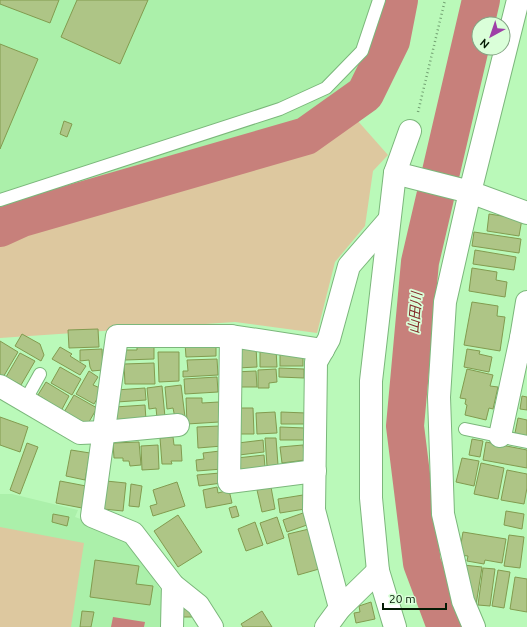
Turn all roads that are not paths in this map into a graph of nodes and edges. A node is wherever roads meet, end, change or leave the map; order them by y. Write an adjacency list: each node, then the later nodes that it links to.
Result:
1 (378, 0): 6 (lane)
2 (518, 0): 5 (street)
3 (410, 131): 4 (street)
4 (395, 173): 5 (street); 8 (street)
5 (470, 192): 7 (street); 29 (street)
6 (0, 200)
7 (527, 213)
8 (389, 220): 12 (street); 22 (street)
9 (527, 302): 11 (street)
10 (231, 336): 12 (street); 18 (street); 21 (street)
11 (524, 339): 19 (street)
12 (323, 350): 21 (street)
13 (40, 374): 15 (lane)
14 (0, 386): 15 (street)
15 (25, 401): 18 (street)
16 (178, 425): 18 (street)
17 (465, 429): 19 (lane)
18 (104, 432): 23 (street)
19 (500, 436): 20 (lane)
20 (527, 442)
21 (315, 471): 24 (street)
22 (378, 571): 24 (street); 28 (street)
23 (173, 585): 25 (street); 26 (street)
24 (340, 608): 27 (street)
25 (172, 627)
26 (212, 627)
27 (326, 627)
28 (395, 627)
29 (474, 627)

